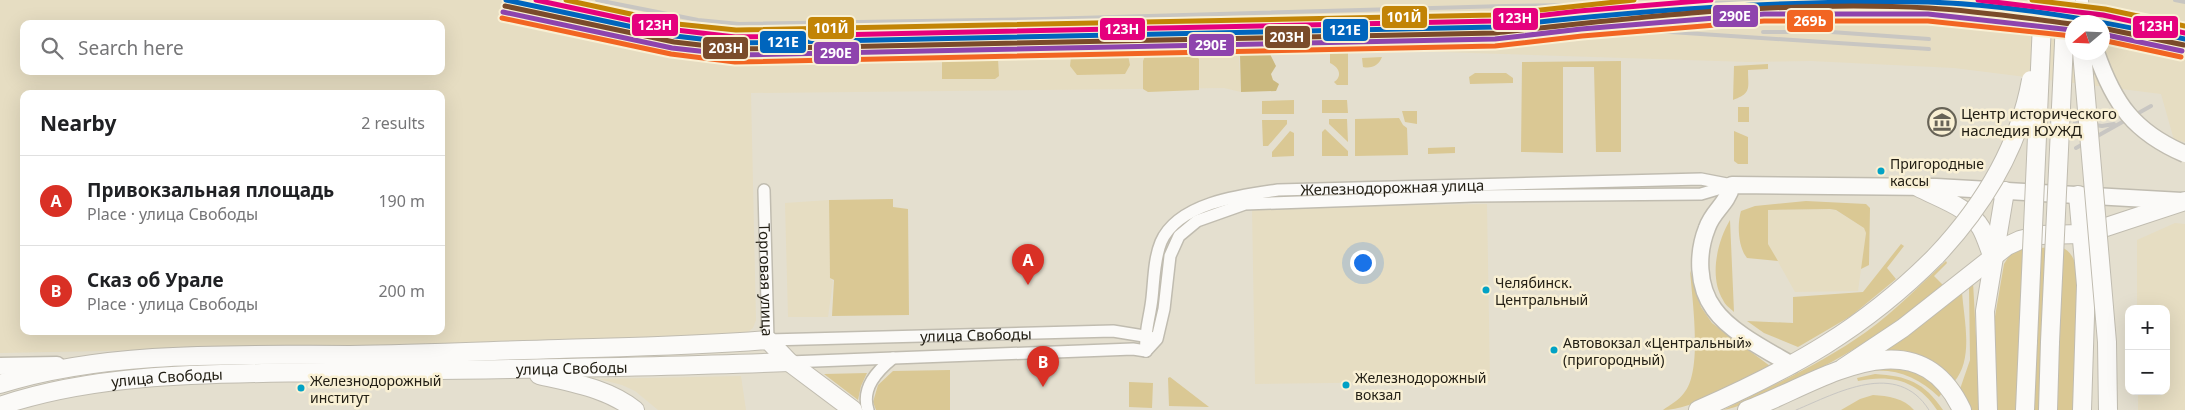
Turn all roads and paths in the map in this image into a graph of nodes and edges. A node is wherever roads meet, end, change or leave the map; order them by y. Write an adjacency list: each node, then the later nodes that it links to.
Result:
1 (2039, 0): 30 (main road, bridge)
2 (2043, 0): 43 (main road, bridge)
3 (2066, 0): 44 (main road, bridge)
4 (2079, 0): 6 (main road)
5 (2083, 0): 7 (main road)
6 (2080, 15)
7 (2086, 15)
8 (2083, 60): 46 (main road, bridge)
9 (2099, 60): 10 (main road, bridge)
10 (2185, 154)
11 (1732, 185): 12 (main road, Железнодорожная улица); 19 (street, Железнодорожная улица); 20 (street, Железнодорожная улица); 30 (main road)
12 (1918, 187): 14 (main road, Железнодорожная улица); 18 (main road)
13 (764, 190): 24 (street, Торговая улица)
14 (2006, 191): 15 (main road, Железнодорожная улица); 18 (main road)
15 (2078, 195): 16 (main road, Железнодорожная улица); 17 (main road)
16 (2185, 201): 17 (main road)
17 (2081, 234): 18 (main road); 45 (main road)
18 (1993, 258): 32 (main road); 42 (main road)
19 (1151, 304): 20 (street); 21 (street, Железнодорожная улица)
20 (1164, 309): 23 (street, Железнодорожная улица)
21 (1144, 335): 22 (street, улица Свободы); 23 (street, улица Свободы); 25 (street, Железнодорожная улица)
22 (941, 337): 24 (street, улица Свободы); 26 (street)
23 (1157, 339): 25 (street)
24 (768, 340): 28 (main road, Торговая улица); 29 (main road, улица Свободы)
25 (1146, 351): 26 (street, улица Свободы)
26 (942, 356): 27 (street, улица Свободы)
27 (893, 358): 28 (street, улица Свободы); 38 (street)
28 (789, 362): 33 (main road, улица Свободы); 37 (main road, Торговая улица)
29 (89, 365): 31 (main road); 34 (main road, улица Свободы)
30 (1792, 365): 39 (main road)
31 (0, 366)
32 (1843, 368): 40 (main road); 41 (main road)
33 (512, 370): 35 (main road, улица Свободы); 36 (main road)
34 (0, 384)
35 (0, 406)
36 (635, 410)
37 (853, 410)
38 (868, 410)
39 (1698, 410)
40 (1747, 410)
41 (1962, 410)
42 (1988, 410)
43 (2025, 410)
44 (2048, 410)
45 (2082, 410)
46 (2108, 410)

